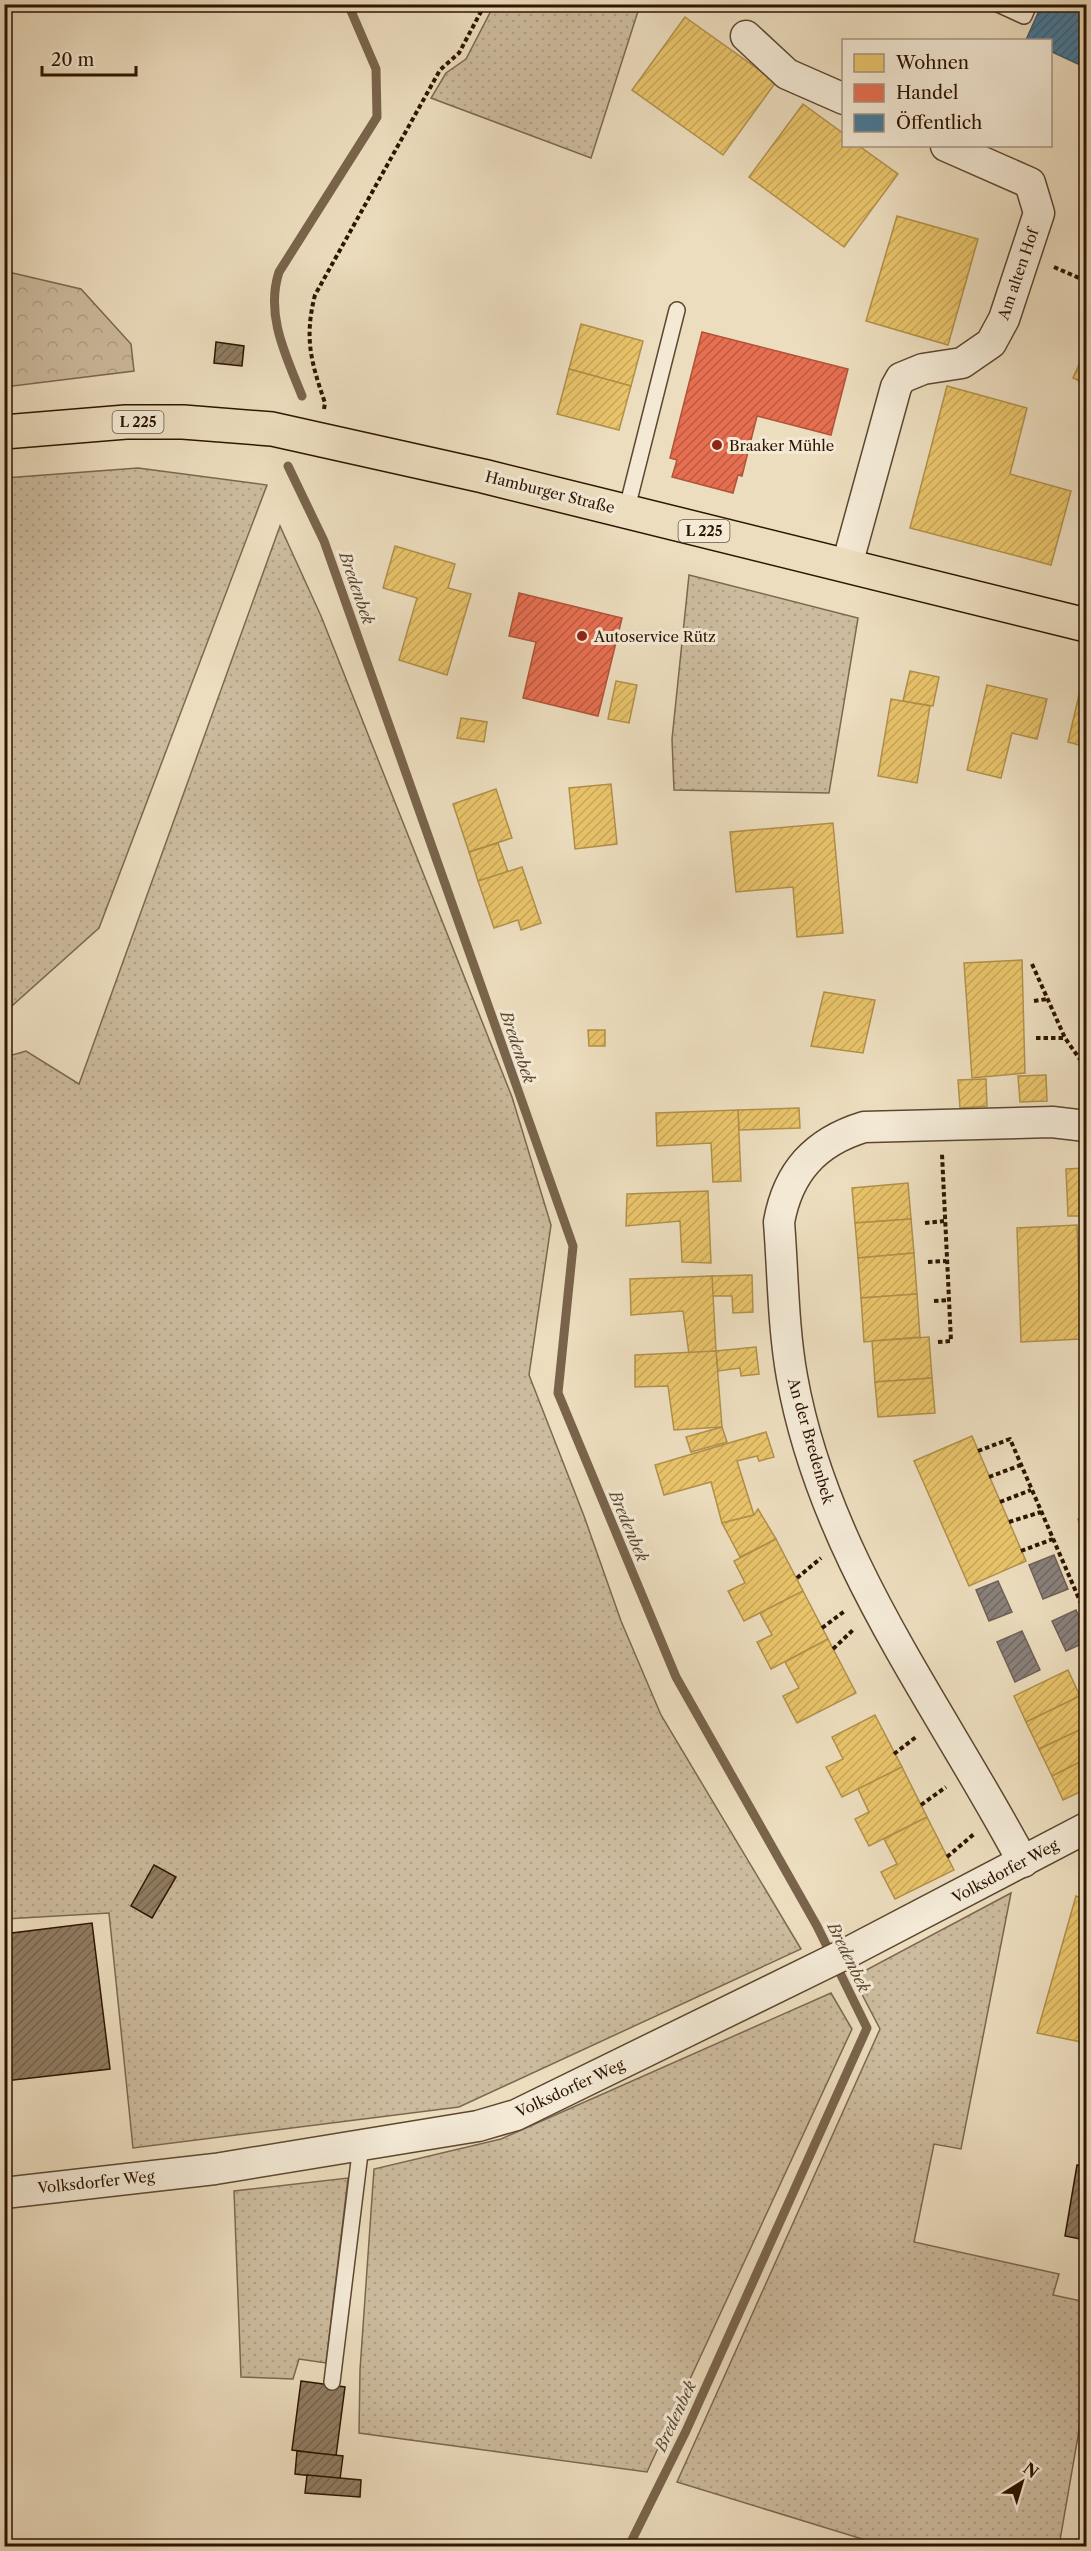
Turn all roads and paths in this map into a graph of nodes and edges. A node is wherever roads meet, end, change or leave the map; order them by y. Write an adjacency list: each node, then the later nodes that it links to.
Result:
1 (485, 4): 9 (path)
2 (998, 4): 3 (lane)
3 (1029, 4)
4 (746, 36): 5 (street)
5 (842, 99)
6 (948, 147): 11 (street, Am alten Hof)
7 (677, 310): 10 (lane)
8 (4, 432): 9 (main road, Hamburger Straße / L 225)
9 (321, 438): 10 (main road, Hamburger Straße / L 225)
10 (626, 512): 11 (main road, Hamburger Straße / L 225)
11 (847, 565): 12 (main road, Hamburger Straße / L 225)
12 (1086, 625)
13 (1032, 964): 14 (path)
14 (1047, 999): 15 (path); 17 (path)
15 (1034, 1001)
16 (1036, 1038): 17 (path)
17 (1065, 1038): 18 (path)
18 (1086, 1068)
19 (941, 1123): 20 (street, An der Bredenbek); 21 (path); 39 (street, An der Bredenbek)
20 (1086, 1126)
21 (944, 1221): 22 (path); 23 (path)
22 (925, 1223)
23 (946, 1261): 24 (path); 25 (path)
24 (928, 1262)
25 (948, 1300): 26 (path); 27 (path)
26 (934, 1301)
27 (938, 1342)
28 (978, 1451): 29 (path)
29 (1021, 1465): 30 (path); 31 (path)
30 (989, 1476)
31 (1031, 1490): 32 (path); 33 (path)
32 (1000, 1502)
33 (1041, 1512): 34 (path); 35 (path)
34 (1009, 1522)
35 (1053, 1539): 36 (path); 37 (path)
36 (1022, 1551)
37 (1086, 1615)
38 (1086, 1828): 39 (street, Volksdorfer Weg)
39 (1023, 1862): 40 (street, Volksdorfer Weg)
40 (361, 2145): 41 (street, Volksdorfer Weg); 42 (lane)
41 (4, 2193)
42 (333, 2382)

